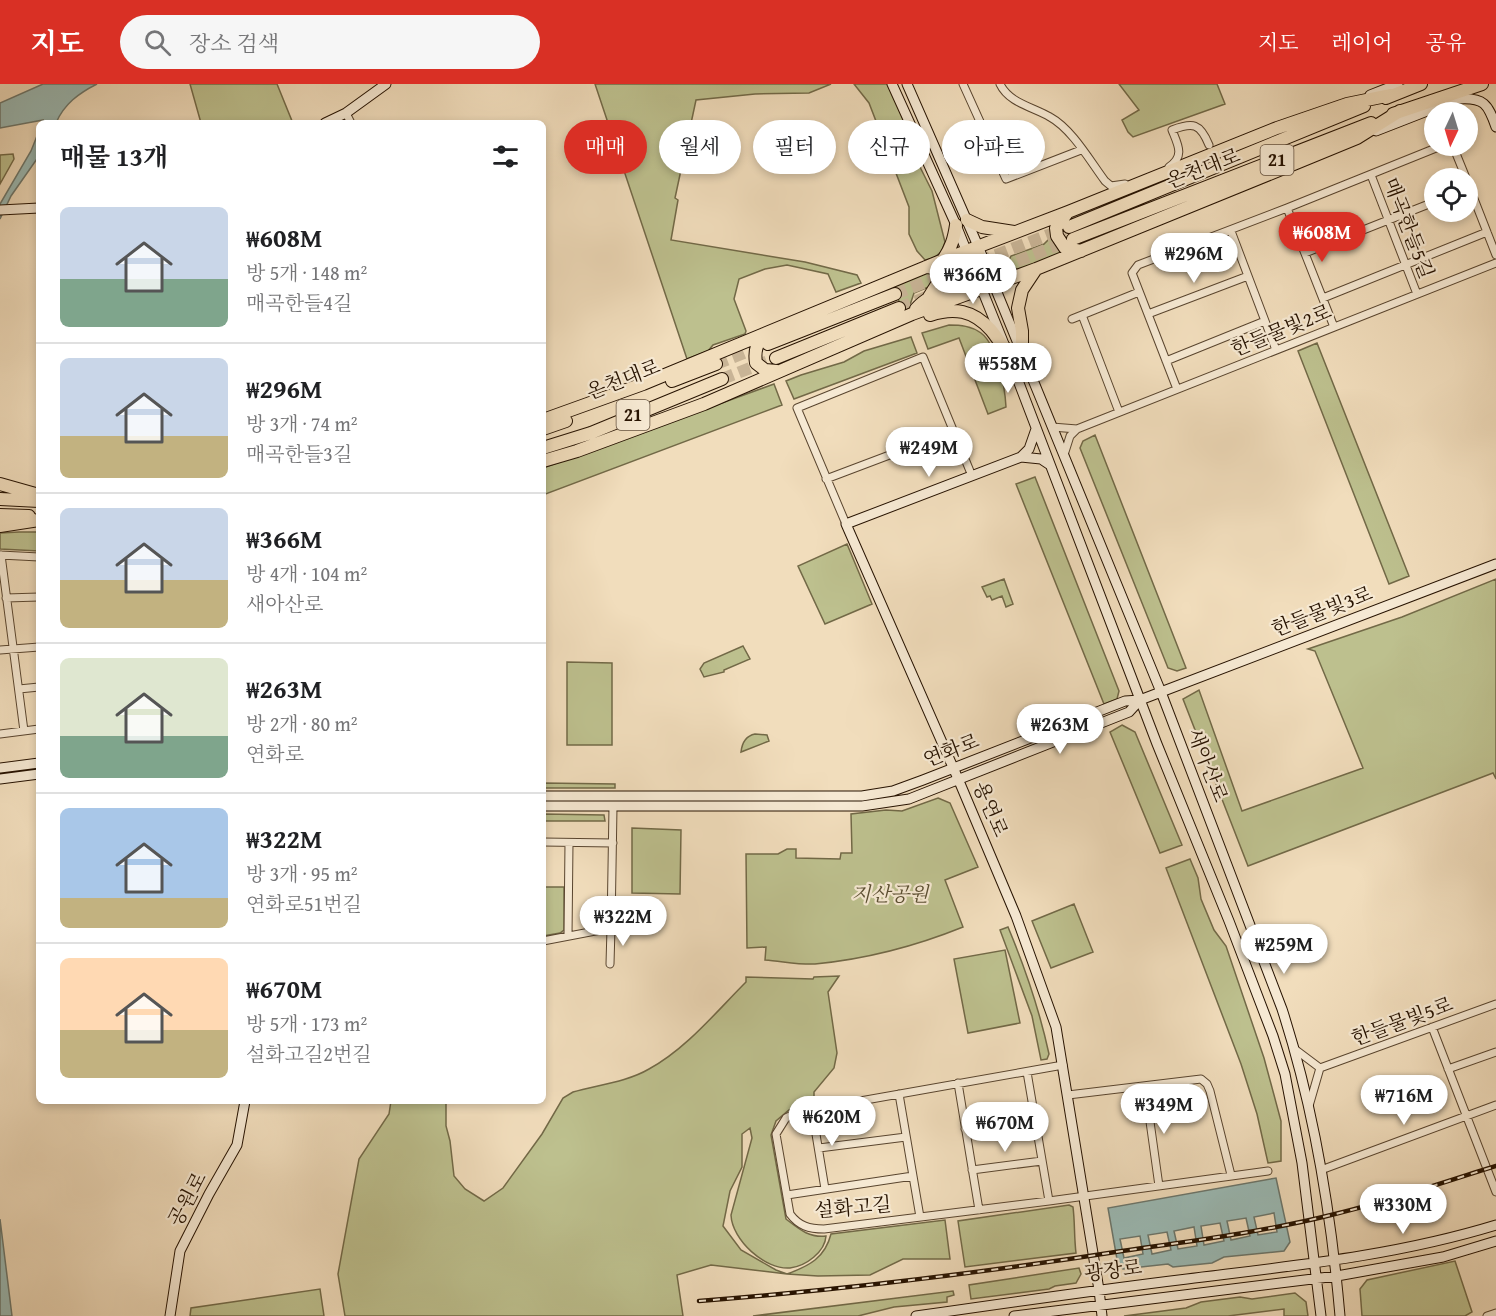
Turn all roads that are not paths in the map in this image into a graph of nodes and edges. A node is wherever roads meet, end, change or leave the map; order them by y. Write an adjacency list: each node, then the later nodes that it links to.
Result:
1 (386, 84): 12 (main road)
2 (892, 84): 28 (main road)
3 (907, 84): 28 (main road)
4 (963, 84): 17 (street)
5 (1000, 84): 17 (street)
6 (1398, 84): 10 (main road)
7 (1421, 84): 9 (highway, 온천대로 / 21)
8 (1482, 84): 11 (highway, 온천대로 / 21)
9 (1391, 96): 10 (highway); 11 (highway, 온천대로 / 21)
10 (1347, 104): 18 (highway)
11 (1400, 111): 16 (highway)
12 (346, 113): 13 (main road); 14 (street)
13 (331, 120)
14 (350, 120)
15 (1496, 127): 16 (main road)
16 (1357, 138): 34 (highway)
17 (1081, 150): 18 (street)
18 (1208, 151): 26 (highway)
19 (1424, 153): 20 (street)
20 (1371, 175): 23 (street); 27 (street, 매곡한들5길)
21 (1424, 206): 27 (street)
22 (34, 208): 24 (main road)
23 (1287, 208): 29 (street); 35 (street)
24 (0, 210)
25 (1478, 210): 31 (street)
26 (1068, 213): 30 (highway); 34 (highway)
27 (1388, 220): 35 (street); 39 (street, 매곡한들5길)
28 (961, 222): 30 (highway); 32 (main road, 새아산로); 33 (main road, 새아산로); 37 (highway)
29 (1231, 231): 43 (street); 46 (street)
30 (1015, 232): 32 (highway)
31 (1487, 232): 36 (street); 39 (street)
32 (978, 246): 33 (highway); 42 (highway); 44 (main road, 새아산로)
33 (966, 251): 37 (highway); 42 (main road, 새아산로)
34 (1082, 251): 41 (highway)
35 (1305, 253): 50 (street)
36 (1496, 255)
37 (943, 260): 40 (highway)
38 (1496, 263): 48 (street, 한들물빛2로)
39 (1406, 265): 48 (street, 매곡한들5길); 50 (street)
40 (926, 267): 49 (highway); 59 (highway)
41 (1036, 269): 44 (highway); 62 (highway)
42 (975, 273): 45 (main road, 새아산로); 49 (highway)
43 (1248, 276): 53 (street); 56 (street)
44 (993, 284): 45 (highway); 62 (main road, 새아산로)
45 (981, 288): 52 (highway); 60 (main road, 새아산로)
46 (1139, 292): 53 (street); 54 (street)
47 (895, 294): 59 (highway)
48 (1417, 294): 58 (street, 한들물빛2로)
49 (929, 297): 52 (highway)
50 (1323, 298): 58 (street)
51 (899, 308): 65 (highway)
52 (912, 314): 57 (highway)
53 (1148, 314): 63 (street)
54 (1082, 315): 55 (street); 68 (street)
55 (1072, 319)
56 (1265, 321): 61 (street); 63 (street)
57 (886, 326): 60 (highway); 65 (highway)
58 (1334, 327): 61 (street, 한들물빛2로)
59 (766, 339): 65 (highway); 69 (highway)
60 (1006, 349): 72 (main road, 새아산로)
61 (1276, 350): 67 (street, 한들물빛2로)
62 (1022, 352): 70 (main road, 새아산로)
63 (1166, 361): 67 (street)
64 (716, 363): 71 (highway, 온천대로 / 21)
65 (777, 364): 78 (highway)
66 (722, 379): 75 (highway, 온천대로 / 21)
67 (1177, 389): 68 (street, 한들물빛2로)
68 (1119, 412): 73 (street, 한들물빛2로)
69 (546, 419)
70 (1052, 427): 73 (street); 76 (main road, 새아산로)
71 (546, 428)
72 (1036, 429): 77 (main road); 79 (main road, 새아산로)
73 (1077, 429): 76 (street)
74 (953, 431): 80 (street, 용연로); 81 (street); 81 (street, 용연로)
75 (546, 447)
76 (1064, 456): 101 (main road, 새아산로)
77 (1021, 457): 79 (main road); 80 (main road)
78 (546, 460)
79 (1050, 465): 102 (main road, 새아산로)
80 (972, 476): 89 (main road)
81 (826, 479): 89 (street, 용연로)
82 (0, 484): 83 (highway)
83 (36, 494)
84 (0, 499): 85 (highway)
85 (36, 501)
86 (0, 515): 87 (highway)
87 (36, 518)
88 (36, 519): 90 (highway)
89 (846, 524): 108 (main road, 용연로)
90 (0, 526)
91 (1, 555): 92 (street); 95 (street)
92 (36, 556)
93 (1496, 564): 101 (main road, 한들물빛3로)
94 (36, 597): 95 (street)
95 (6, 598): 97 (street)
96 (36, 647): 97 (street)
97 (13, 649): 98 (street); 100 (street)
98 (0, 650)
99 (36, 687): 100 (street)
100 (19, 689): 104 (street)
101 (1161, 692): 102 (main road, 한들물빛3로); 124 (main road, 새아산로)
102 (1140, 700): 108 (main road, 연화로); 111 (main road, 연화로); 160 (main road, 새아산로)
103 (36, 729): 104 (street)
104 (24, 731): 105 (street)
105 (0, 734)
106 (36, 763): 107 (main road)
107 (0, 768)
108 (953, 768): 111 (main road, 용연로); 112 (main road, 연화로)
109 (36, 774): 110 (main road)
110 (0, 779)
111 (959, 781): 114 (main road, 연화로); 126 (main road, 용연로)
112 (546, 796)
113 (546, 806): 114 (main road, 연화로)
114 (613, 807): 117 (street)
115 (546, 842): 116 (street)
116 (569, 843): 117 (street); 119 (street)
117 (613, 843): 118 (street)
118 (611, 928): 119 (street); 121 (street)
119 (568, 936): 120 (street)
120 (546, 940)
121 (609, 964)
122 (1496, 1004): 123 (street, 한들물빛5로)
123 (1432, 1027): 127 (street, 한들물빛5로); 128 (street)
124 (1296, 1050): 127 (street); 136 (main road, 새아산로)
125 (1496, 1052): 128 (street)
126 (1063, 1065): 129 (street, 설화고길); 133 (main road, 용연로)
127 (1320, 1068): 136 (street)
128 (1448, 1069): 138 (street)
129 (1027, 1072): 130 (street, 설화고길); 139 (street)
130 (958, 1083): 132 (street, 설화고길); 140 (street)
131 (1145, 1086): 133 (street); 147 (street); 149 (street)
132 (899, 1094): 137 (street, 설화고길); 141 (street)
133 (1068, 1095): 153 (main road, 용연로)
134 (244, 1104): 166 (main road, 공원로)
135 (1496, 1105): 138 (street)
136 (1309, 1106): 145 (main road, 새아산로)
137 (812, 1110): 142 (street, 설화고길); 152 (street, 설화고길)
138 (1466, 1116): 145 (street); 151 (street)
139 (1034, 1120): 140 (street); 143 (street)
140 (965, 1129): 144 (street)
141 (906, 1137): 142 (street); 148 (street)
142 (819, 1148): 150 (street, 설화고길)
143 (1042, 1161): 144 (street); 154 (street)
144 (972, 1170): 155 (street)
145 (1321, 1170): 159 (main road, 새아산로)
146 (1268, 1171): 147 (street)
147 (1231, 1175): 149 (street)
148 (913, 1176): 150 (street); 156 (street)
149 (1160, 1186): 153 (street)
150 (825, 1189): 152 (street)
151 (1496, 1192)
152 (787, 1195): 156 (street, 설화고길)
153 (1083, 1196): 154 (street, 설화고길); 163 (main road, 용연로)
154 (1049, 1202): 155 (street, 설화고길)
155 (979, 1210): 156 (street, 설화고길)
156 (920, 1217)
157 (1496, 1225): 159 (main road, 광장로)
158 (1496, 1241): 161 (main road, 광장로)
159 (1335, 1261): 160 (main road, 광장로); 161 (main road, 새아산로)
160 (1315, 1264): 162 (main road, 새아산로); 163 (main road, 광장로)
161 (1336, 1276): 162 (main road, 광장로); 171 (main road, 새아산로)
162 (1317, 1278): 164 (main road, 광장로); 170 (main road, 새아산로)
163 (1100, 1290): 164 (main road, 용연로); 167 (main road, 광장로)
164 (1101, 1304): 168 (main road, 광장로); 169 (main road, 용연로)
165 (1496, 1313): 172 (street)
166 (170, 1316)
167 (916, 1316)
168 (1014, 1316)
169 (1102, 1316)
170 (1320, 1316)
171 (1340, 1316)
172 (1487, 1316)

